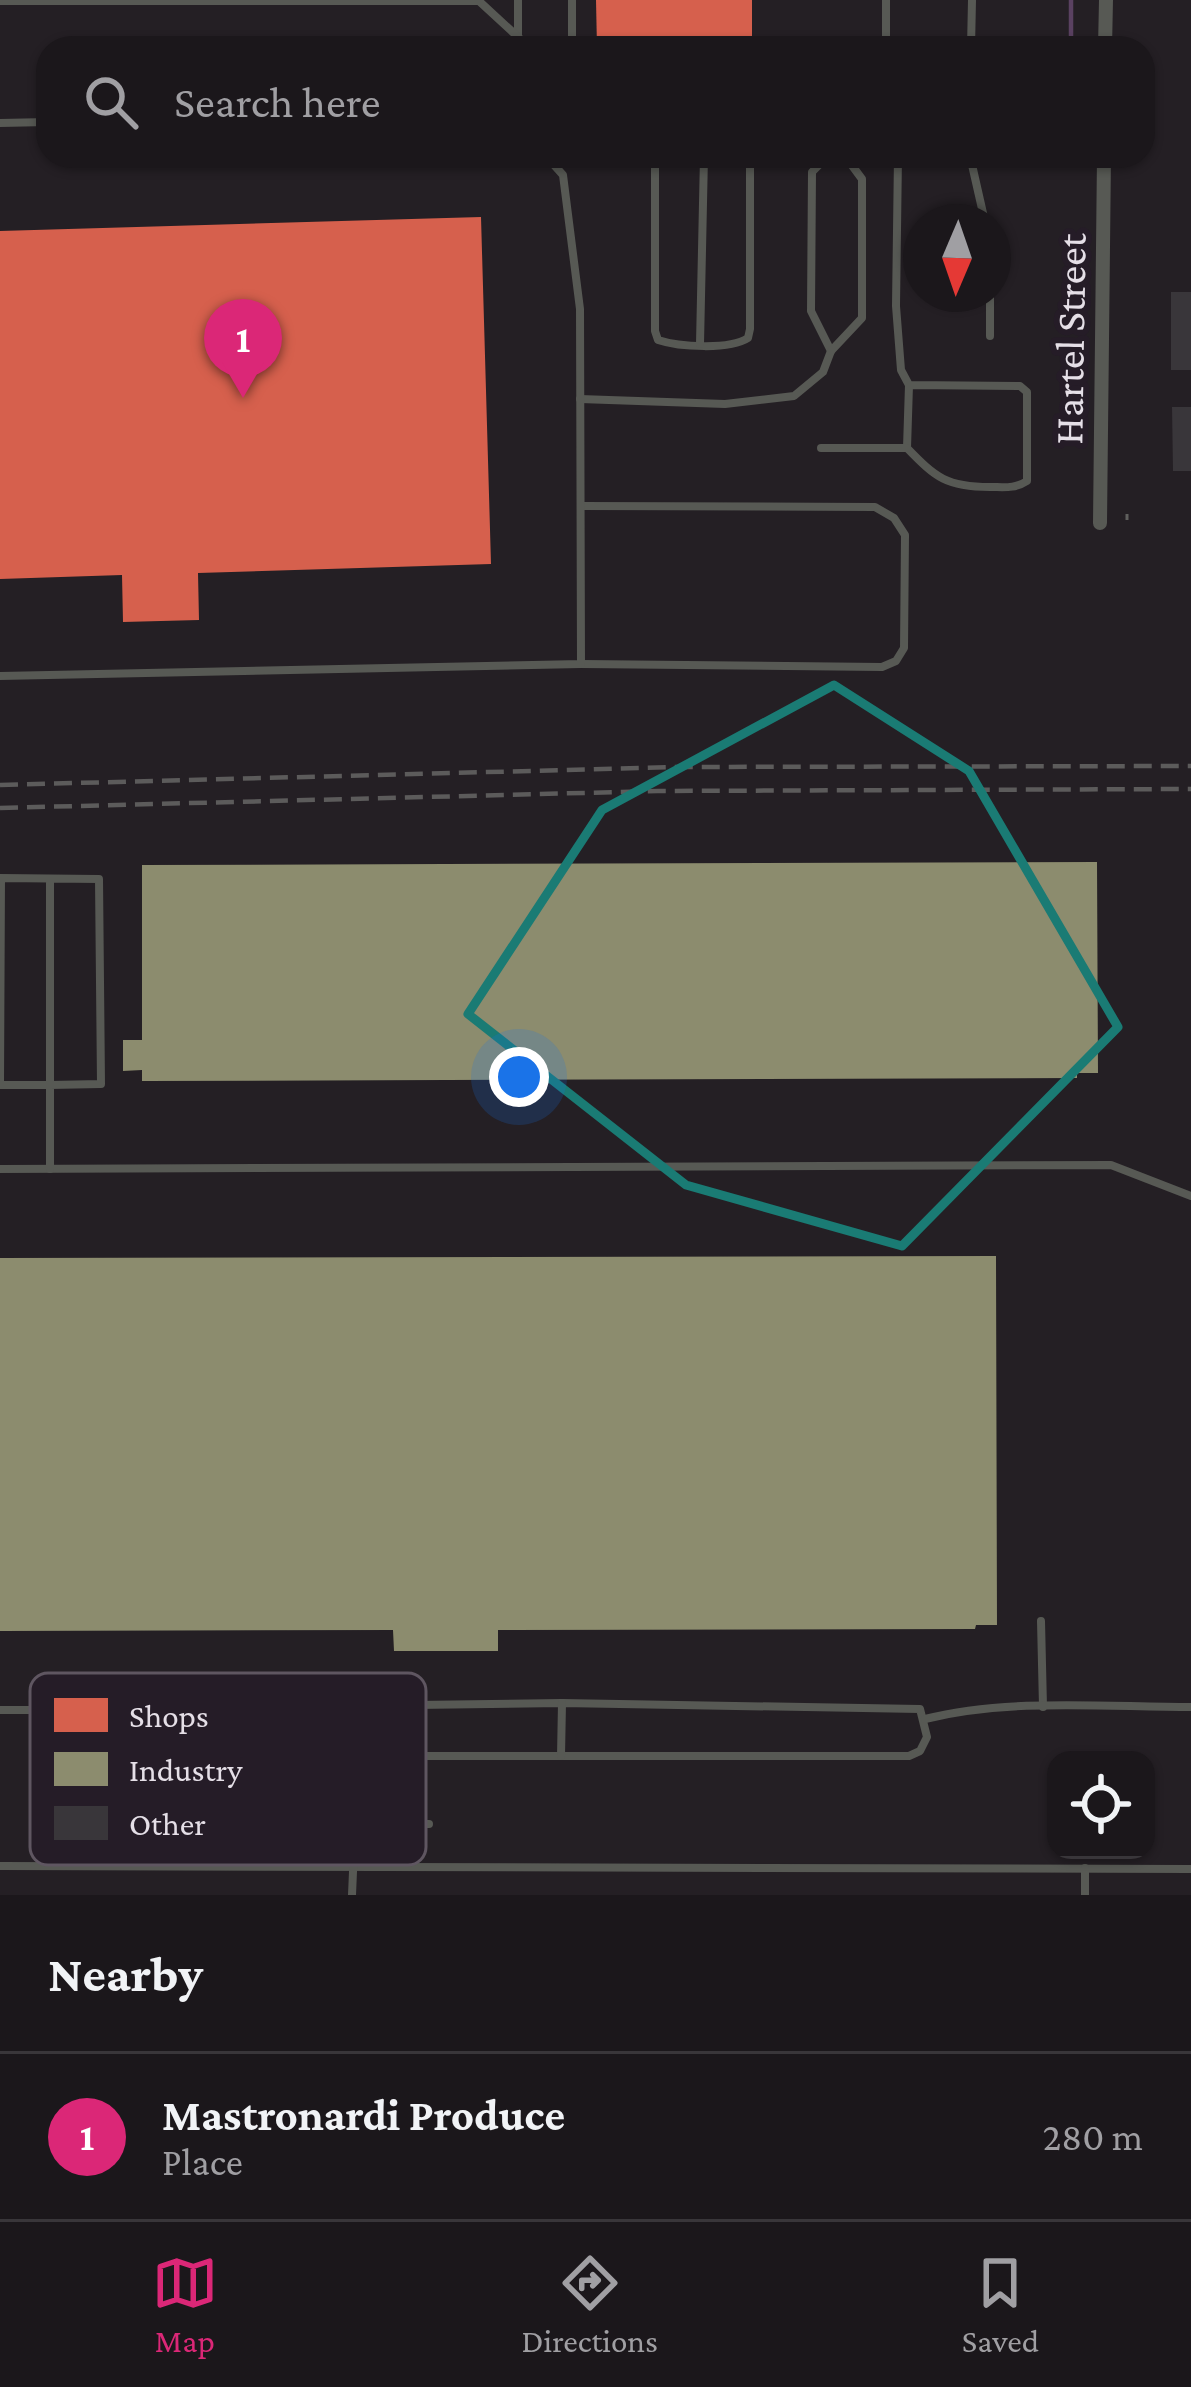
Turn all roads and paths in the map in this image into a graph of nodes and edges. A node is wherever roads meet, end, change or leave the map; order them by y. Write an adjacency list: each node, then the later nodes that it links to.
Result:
1 (133, 0): 7 (lane); 8 (lane)
2 (518, 0): 9 (lane)
3 (572, 0): 10 (lane)
4 (886, 0): 11 (lane)
5 (971, 0): 12 (lane)
6 (1106, 0): 13 (street)
7 (0, 1)
8 (516, 36)
9 (518, 36)
10 (572, 36)
11 (886, 36)
12 (971, 36)
13 (1105, 36)
14 (36, 122): 15 (lane)
15 (0, 123)
16 (557, 168): 31 (lane)
17 (655, 168): 28 (lane)
18 (704, 168): 28 (lane)
19 (750, 168): 28 (lane)
20 (816, 168): 29 (lane)
21 (854, 168): 29 (lane)
22 (898, 168): 30 (lane)
23 (973, 168): 25 (lane)
24 (1104, 168): 36 (street, Hartel Street)
25 (981, 204)
26 (990, 312): 27 (lane)
27 (990, 336)
28 (700, 344)
29 (832, 351): 31 (lane)
30 (909, 386): 33 (lane); 33 (lane)
31 (580, 399): 34 (lane)
32 (821, 448): 33 (lane)
33 (907, 448)
34 (581, 506): 38 (lane); 38 (lane)
35 (1127, 514): 37 (path)
36 (1100, 523)
37 (1127, 524)
38 (581, 664): 39 (lane)
39 (0, 676)
40 (50, 879): 41 (lane); 41 (lane); 41 (lane)
41 (50, 1084): 43 (lane)
42 (0, 1169): 43 (lane)
43 (50, 1169): 44 (lane)
44 (1191, 1196)
45 (1041, 1621): 48 (lane)
46 (562, 1703): 47 (lane); 50 (lane); 52 (lane)
47 (426, 1705)
48 (1043, 1707): 49 (lane); 50 (lane)
49 (1191, 1707)
50 (925, 1719): 52 (lane)
51 (426, 1756): 52 (lane)
52 (561, 1756)
53 (353, 1865): 54 (lane); 55 (lane); 57 (lane)
54 (0, 1866)
55 (1085, 1868): 56 (lane); 58 (lane)
56 (1191, 1869)
57 (352, 1895)
58 (1085, 1895)

